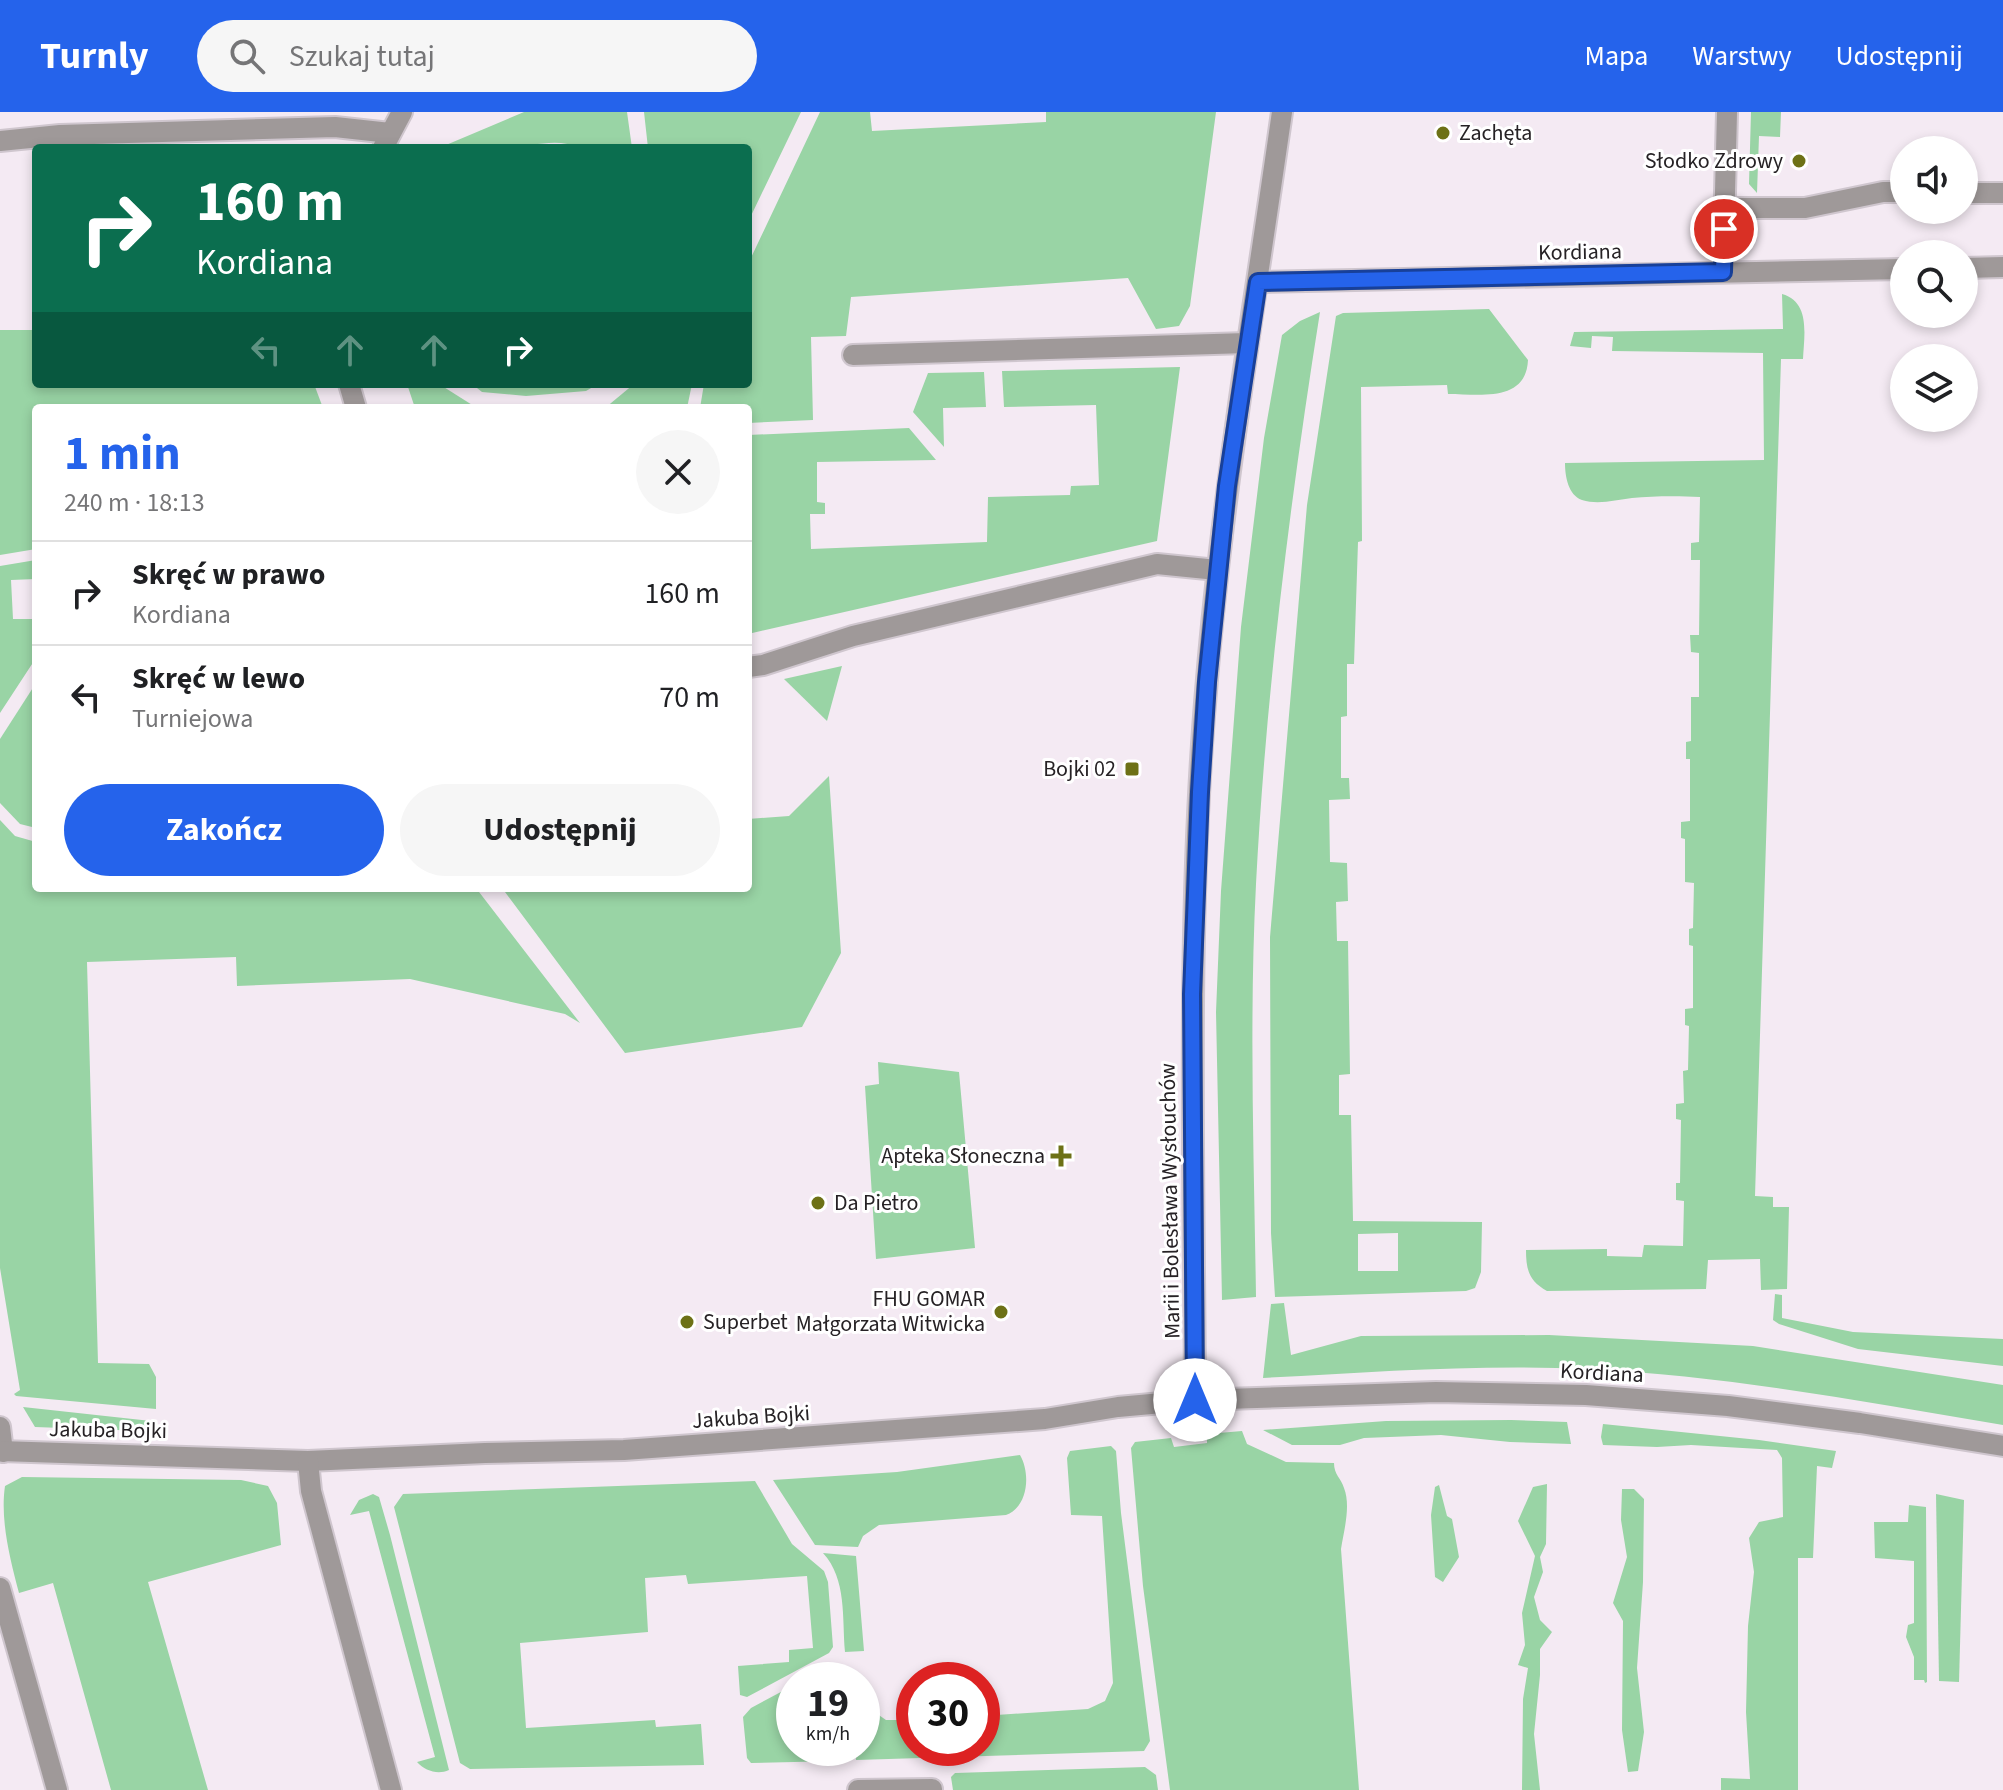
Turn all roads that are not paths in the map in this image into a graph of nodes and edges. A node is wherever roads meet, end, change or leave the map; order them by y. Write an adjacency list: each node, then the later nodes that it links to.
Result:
1 (402, 112): 4 (street)
2 (1282, 112): 14 (street, Marii i Bolesława Wysłouchów)
3 (1727, 112): 9 (street)
4 (387, 140): 5 (street)
5 (0, 141)
6 (1890, 192): 9 (street)
7 (1978, 193): 8 (street)
8 (2003, 193)
9 (1725, 208): 13 (street)
10 (2003, 267): 11 (street)
11 (1978, 268)
12 (1890, 269): 13 (street, Kordiana)
13 (1723, 272): 14 (street, Kordiana)
14 (1258, 282): 15 (street, Marii i Bolesława Wysłouchów)
15 (1247, 343): 16 (street); 17 (street, Marii i Bolesława Wysłouchów)
16 (853, 355)
17 (1217, 570): 18 (street); 19 (street, Marii i Bolesława Wysłouchów)
18 (752, 666)
19 (1195, 1400): 21 (street, Kordiana); 23 (street, Jakuba Bojki)
20 (0, 1427): 22 (street, Jakuba Bojki)
21 (2003, 1446)
22 (2, 1452): 23 (street, Jakuba Bojki)
23 (308, 1461): 27 (street)
24 (0, 1588): 26 (street)
25 (932, 1789): 28 (street)
26 (57, 1790)
27 (391, 1790)
28 (858, 1790)

